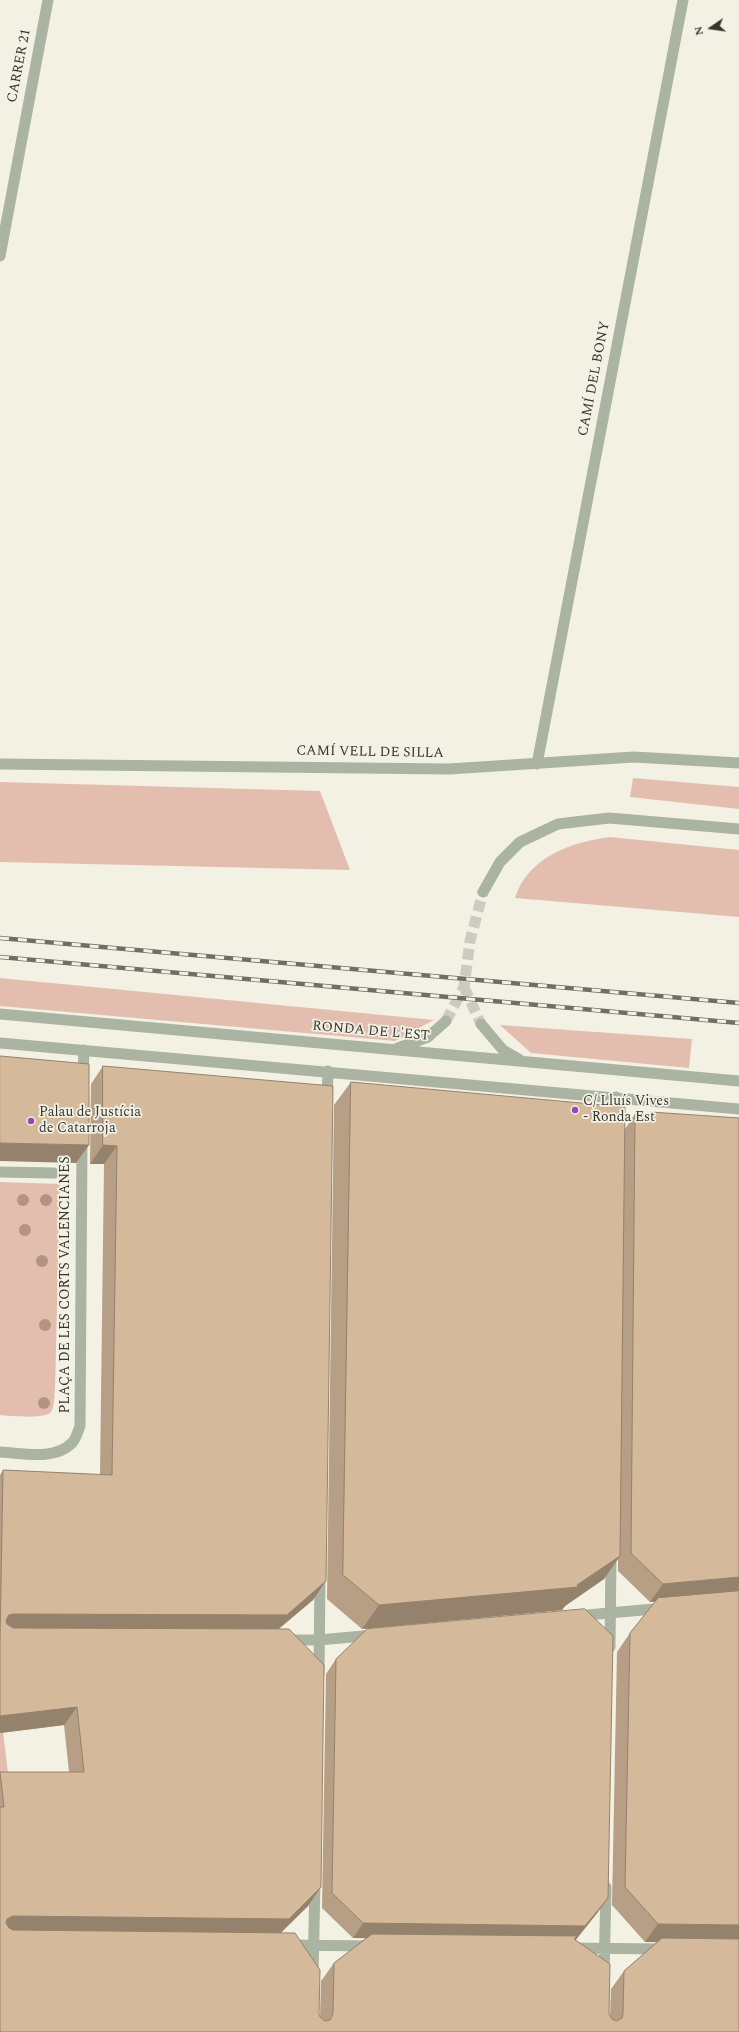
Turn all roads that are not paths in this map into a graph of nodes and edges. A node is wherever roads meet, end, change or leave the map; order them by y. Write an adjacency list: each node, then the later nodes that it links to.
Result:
1 (48, 0): 3 (street, CARRER 21)
2 (683, 0): 6 (street, CAMÍ DEL BONY)
3 (0, 256)
4 (739, 763): 6 (street, CAMÍ VELL DE SILLA)
5 (0, 764): 6 (street, CAMÍ VELL DE SILLA)
6 (537, 764)
7 (739, 829): 8 (street)
8 (483, 892)
9 (0, 1014): 14 (street, RONDA DE L'EST)
10 (446, 1021): 14 (street)
11 (481, 1024): 15 (street)
12 (0, 1043): 13 (street)
13 (84, 1050): 16 (street); 18 (street)
14 (394, 1050): 15 (street, RONDA DE L'EST)
15 (524, 1062): 17 (street, RONDA DE L'EST)
16 (328, 1071): 19 (street); 21 (street)
17 (739, 1081)
18 (83, 1086)
19 (616, 1097): 20 (street); 23 (street)
20 (739, 1109)
21 (327, 1110)
22 (82, 1132): 26 (street, PLAÇA DE LES CORTS VALENCIANES)
23 (615, 1135)
24 (0, 1172): 25 (street)
25 (54, 1173)
26 (0, 1452)
27 (611, 1540): 30 (street)
28 (320, 1564): 34 (street)
29 (678, 1606): 30 (street)
30 (610, 1613): 31 (street); 35 (street)
31 (561, 1617)
32 (382, 1634): 34 (street)
33 (276, 1640): 34 (street)
34 (319, 1640): 36 (street)
35 (610, 1655)
36 (318, 1686)
37 (315, 1868): 40 (street)
38 (606, 1876): 43 (street)
39 (281, 1945): 40 (street)
40 (314, 1946): 41 (street); 46 (street)
41 (383, 1946)
42 (561, 1948): 43 (street)
43 (605, 1948): 44 (street); 45 (street)
44 (672, 1950)
45 (604, 1984)
46 (313, 1987)

